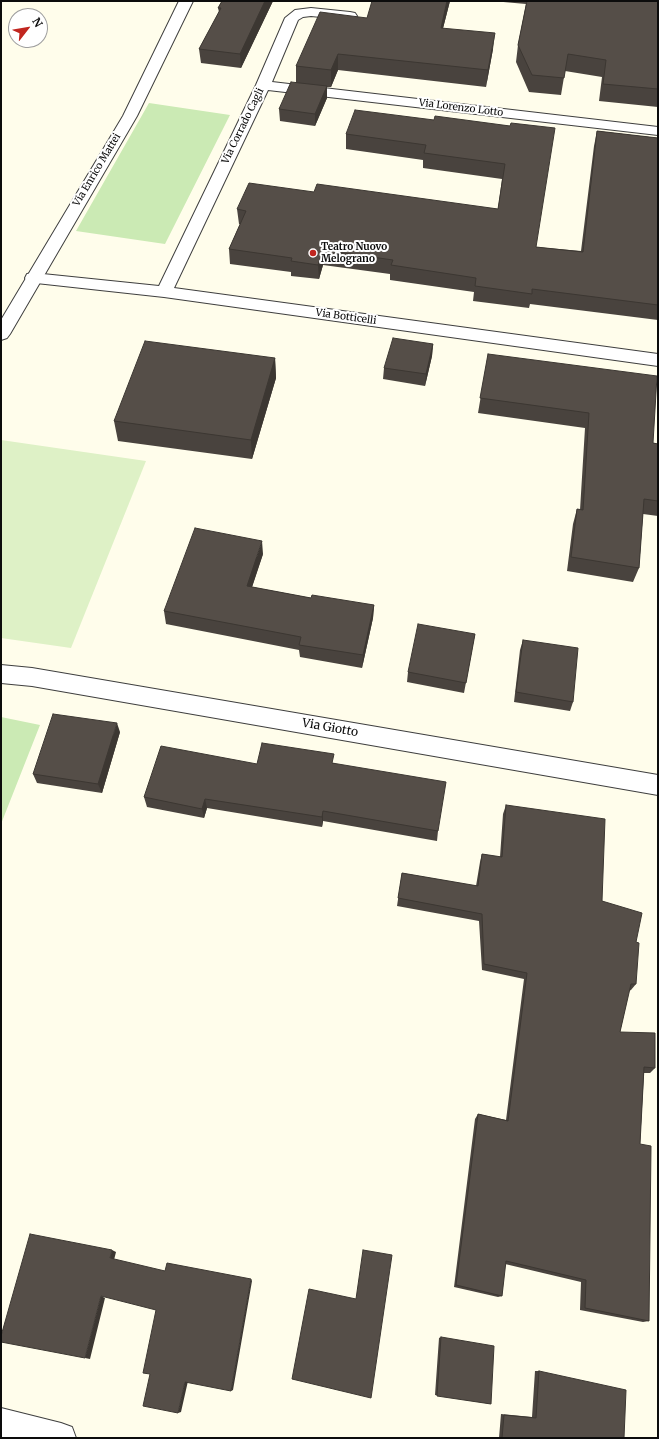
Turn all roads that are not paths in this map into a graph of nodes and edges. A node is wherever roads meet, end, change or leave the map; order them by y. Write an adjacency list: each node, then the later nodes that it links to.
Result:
1 (186, 1): 5 (street, Via Enrico Mattei)
2 (355, 17): 3 (street, Via Corrado Cagli)
3 (263, 85): 4 (street, Via Lorenzo Lotto); 6 (street, Via Corrado Cagli)
4 (658, 131)
5 (33, 278): 6 (street, Via Botticelli); 7 (street, Via Enrico Mattei)
6 (164, 292): 8 (street, Via Botticelli)
7 (1, 334)
8 (658, 360)
9 (1, 674): 10 (street, Via Giotto)
10 (658, 785)
11 (1, 1423): 12 (street)
12 (61, 1438)

